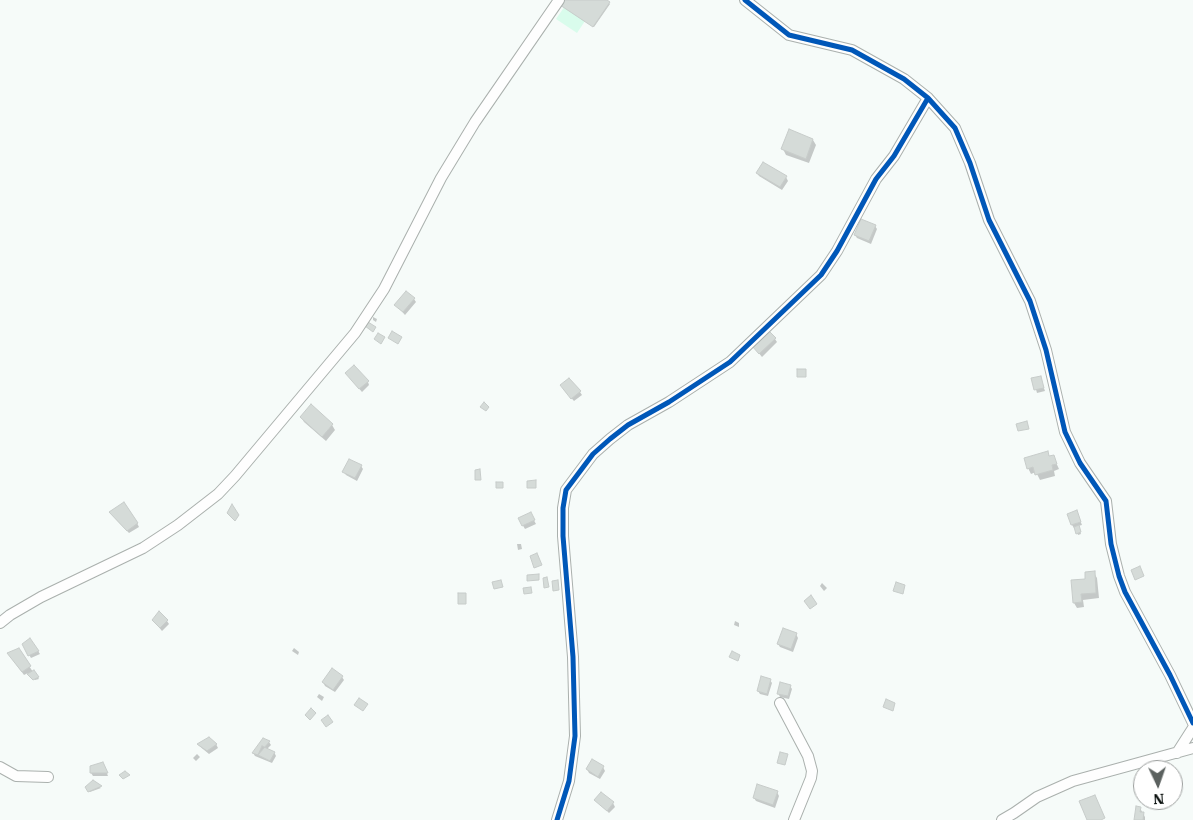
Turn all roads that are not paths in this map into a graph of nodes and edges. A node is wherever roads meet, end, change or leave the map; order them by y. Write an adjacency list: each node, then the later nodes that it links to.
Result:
1 (559, 0): 4 (street)
2 (745, 0): 3 (street)
3 (928, 98): 6 (street); 12 (street)
4 (0, 623)
5 (780, 703): 13 (street)
6 (1193, 723)
7 (1193, 728): 9 (street)
8 (1193, 748): 9 (street)
9 (1177, 753): 14 (street)
10 (0, 767): 11 (street)
11 (48, 777)
12 (557, 820)
13 (794, 820)
14 (1002, 820)

